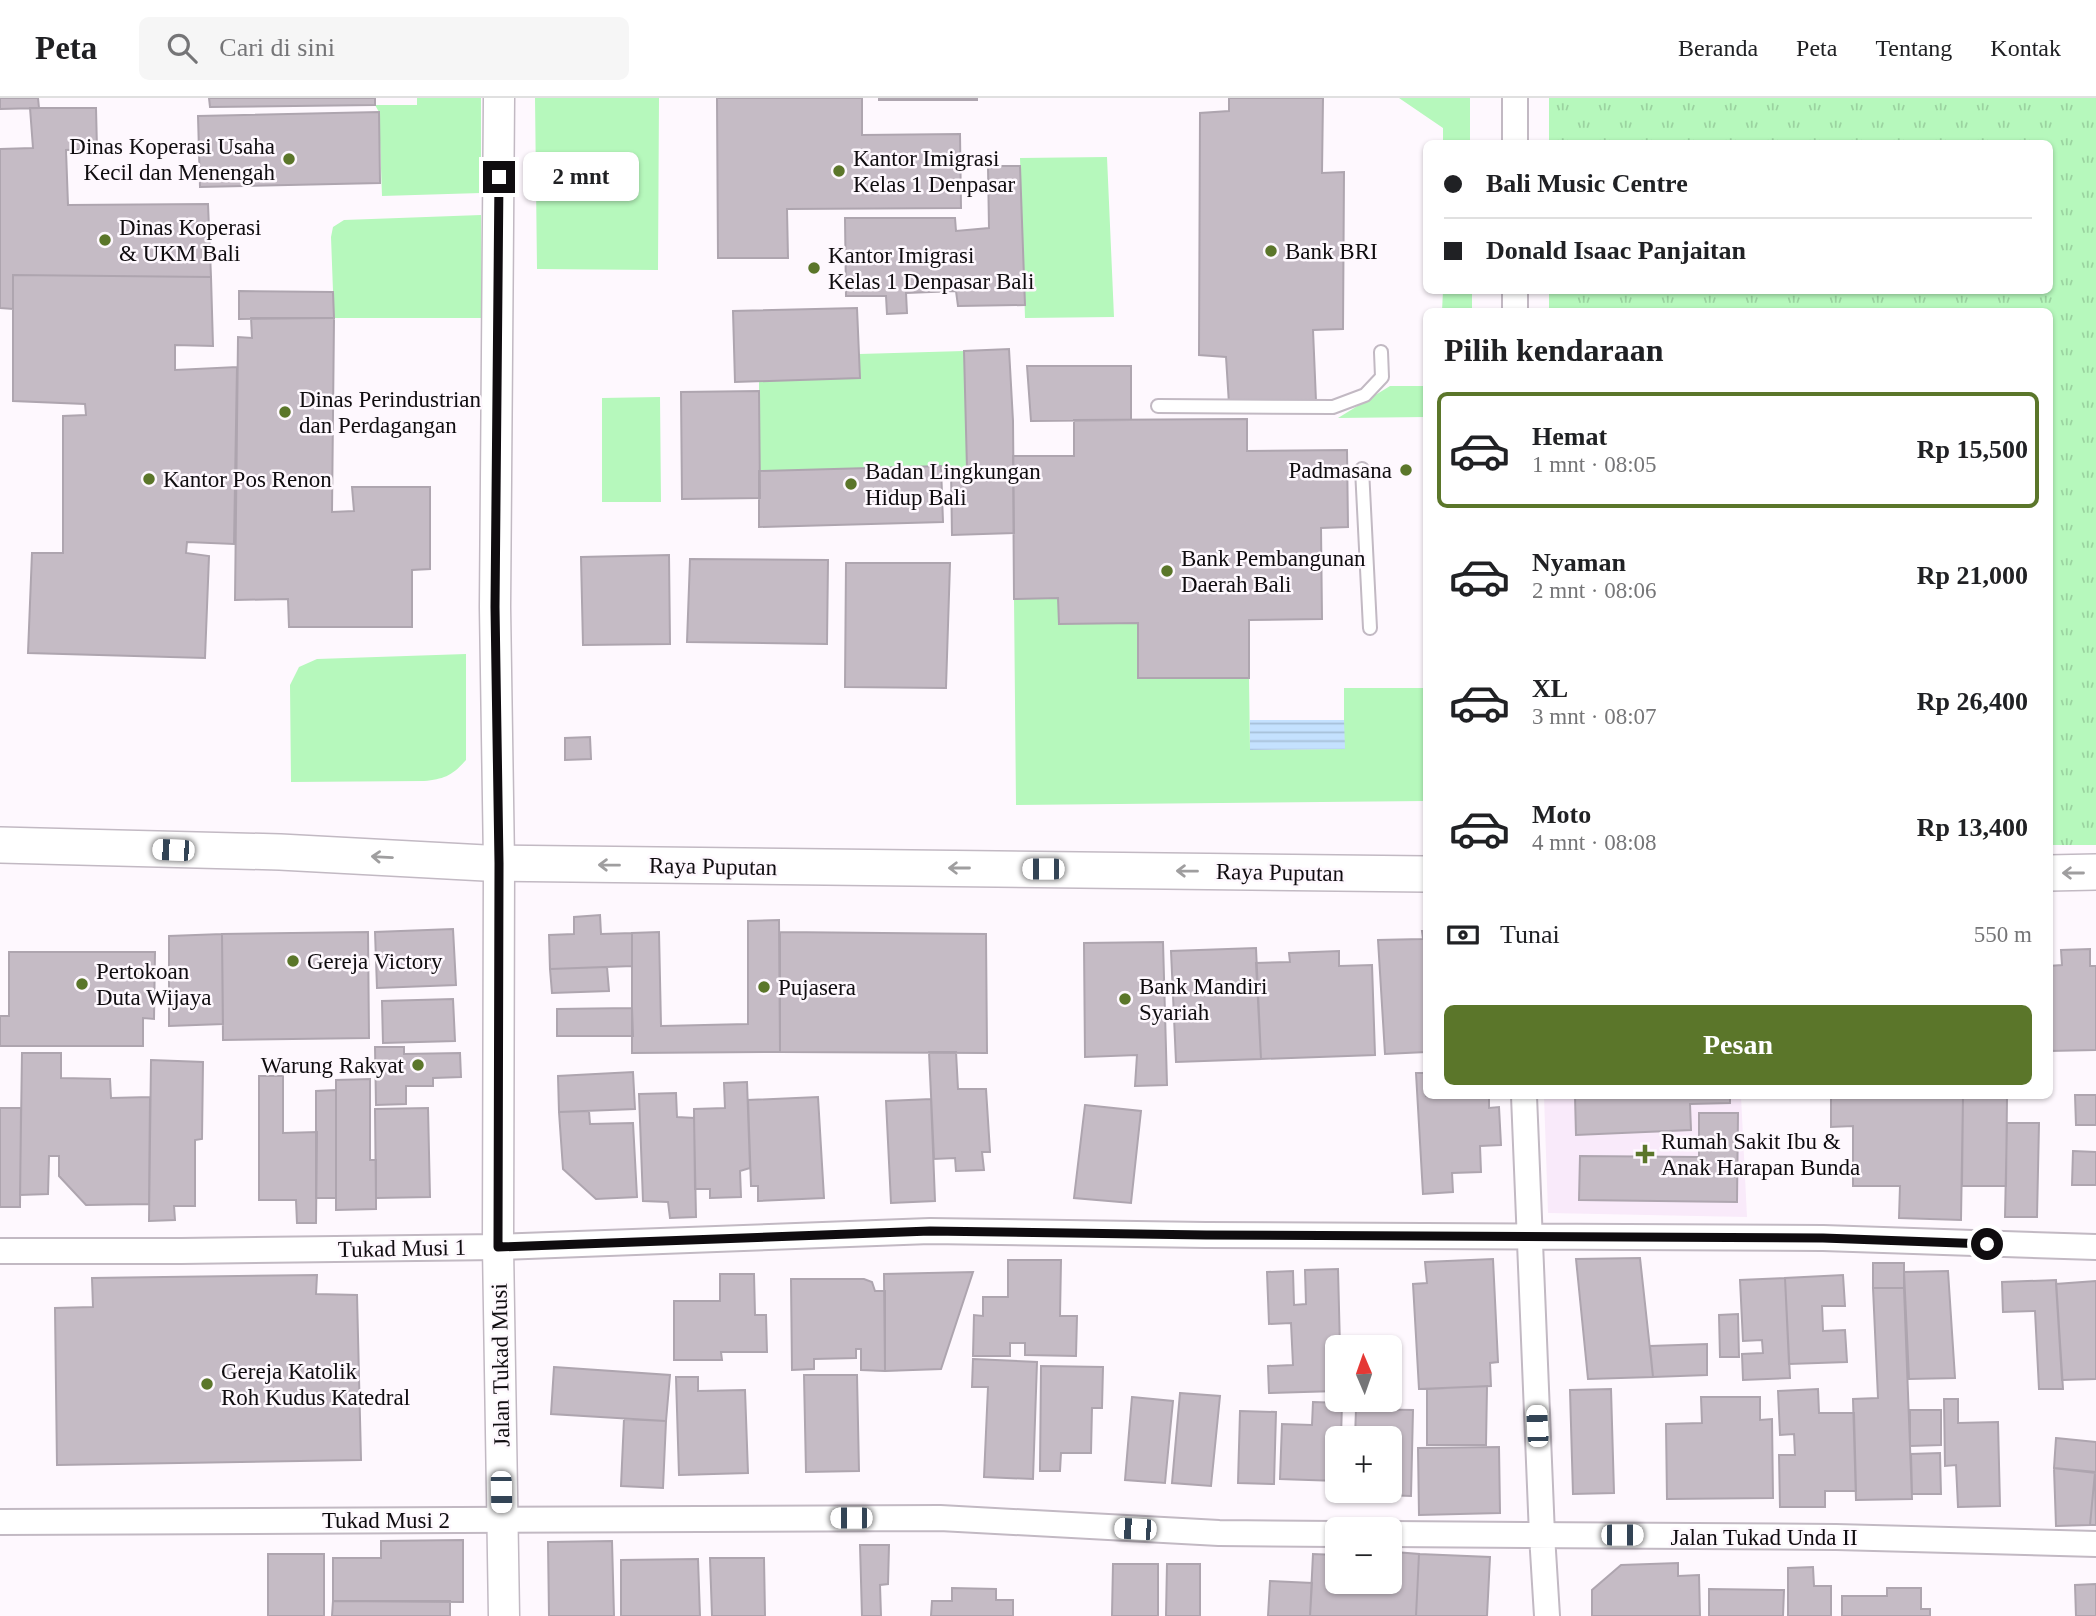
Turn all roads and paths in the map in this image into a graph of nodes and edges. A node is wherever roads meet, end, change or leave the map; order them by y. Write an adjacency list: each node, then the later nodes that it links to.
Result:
1 (499, 98): 9 (street, Jalan Tukad Musi)
2 (1516, 98): 3 (street)
3 (1515, 140)
4 (1381, 352): 5 (lane)
5 (1158, 406)
6 (1362, 469): 7 (lane)
7 (1370, 628)
8 (0, 845): 9 (main road, Raya Puputan, one-way to 8)
9 (499, 863): 12 (main road, Raya Puputan, one-way to 9); 15 (street, Jalan Tukad Musi)
10 (2096, 872): 11 (main road, one-way to 11)
11 (2053, 873)
12 (1423, 874)
13 (1524, 1099): 14 (street)
14 (1529, 1236): 15 (street, Tukad Musi 1); 16 (street, Tukad Musi 1); 22 (street)
15 (498, 1247): 17 (street, Tukad Musi 1); 18 (street, Jalan Tukad Musi)
16 (2096, 1247)
17 (0, 1251)
18 (502, 1519): 19 (street, Tukad Musi 2); 20 (street, Tukad Musi 2); 24 (street, Jalan Tukad Musi)
19 (0, 1522)
20 (1325, 1534)
21 (1402, 1534): 22 (street, Jalan Tukad Unda II)
22 (1542, 1535): 23 (street, Jalan Tukad Unda II); 25 (street)
23 (2096, 1544)
24 (504, 1616)
25 (1547, 1616)

